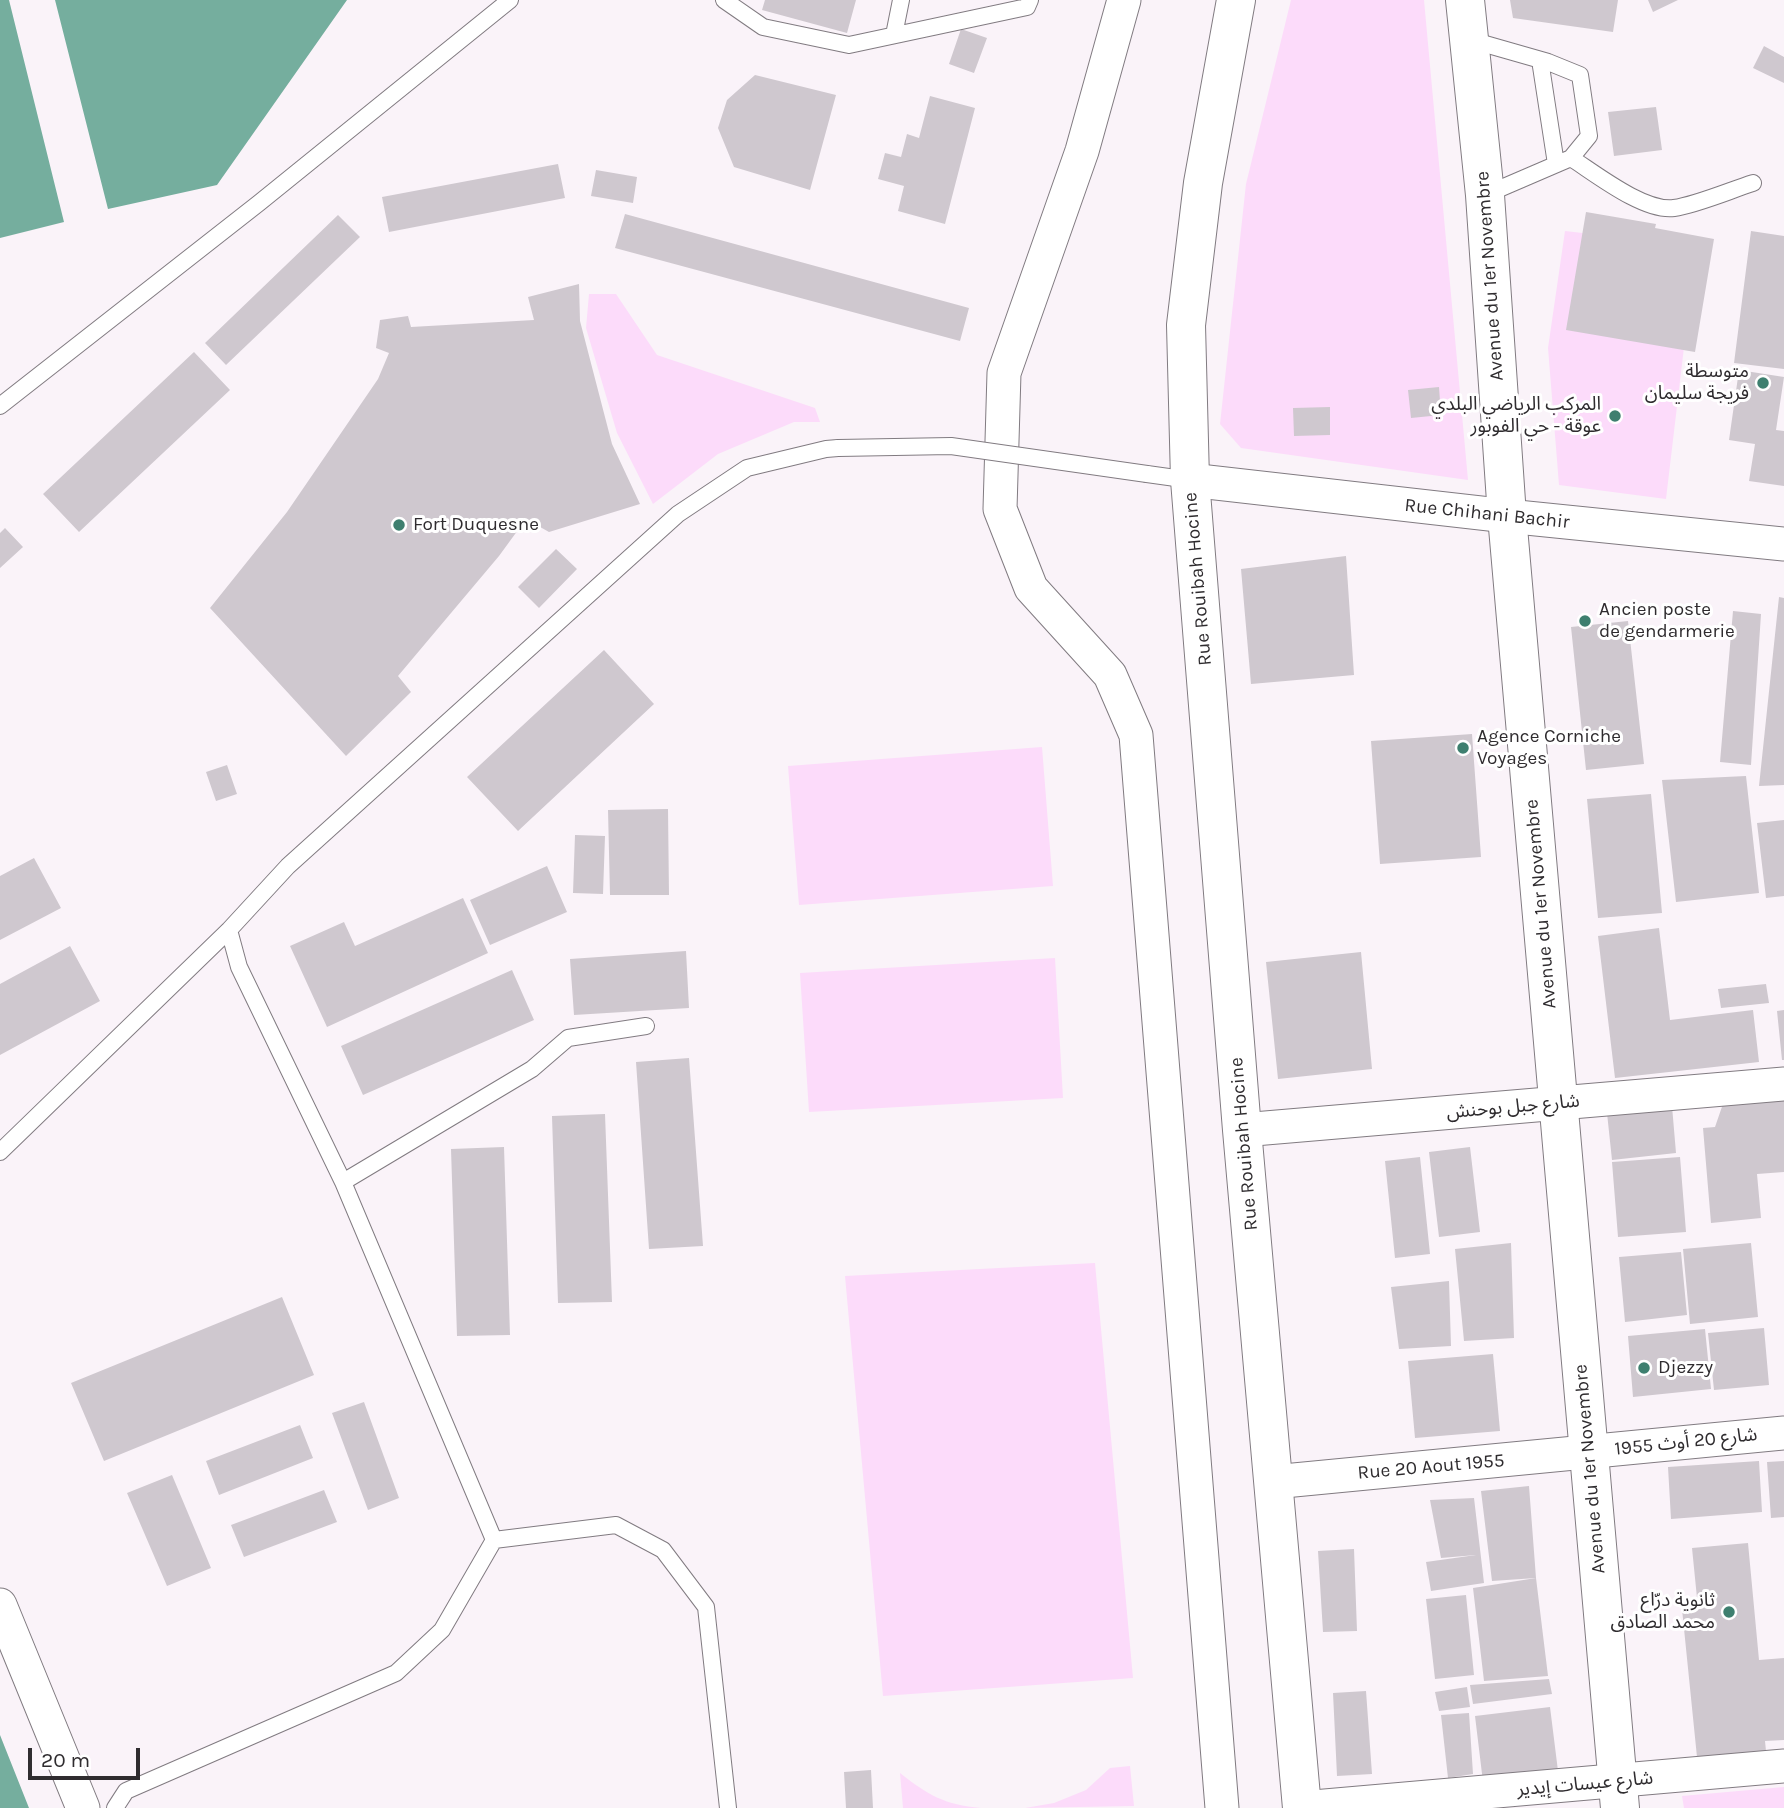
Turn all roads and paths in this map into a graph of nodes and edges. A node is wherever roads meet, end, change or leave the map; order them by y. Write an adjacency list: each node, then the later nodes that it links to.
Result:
1 (510, 0): 14 (lane)
2 (724, 0): 8 (lane)
3 (901, 0): 8 (lane)
4 (1030, 0): 8 (lane)
5 (1124, 0): 35 (street)
6 (1236, 0): 15 (main road, Rue Rouibah Hocine)
7 (1465, 0): 9 (main road, Avenue du 1er Novembre)
8 (894, 36)
9 (1468, 39): 10 (lane); 13 (main road, Avenue du 1er Novembre)
10 (1540, 60): 11 (lane); 11 (lane)
11 (1564, 161): 12 (lane); 13 (lane)
12 (1753, 183)
13 (1485, 195): 16 (main road, Avenue du 1er Novembre)
14 (0, 407)
15 (1190, 480): 16 (street, Rue Chihani Bachir); 18 (lane, bridge); 22 (main road, Rue Rouibah Hocine)
16 (1507, 516): 17 (street, Rue Chihani Bachir); 21 (main road, Avenue du 1er Novembre)
17 (1784, 544)
18 (229, 930): 23 (lane); 24 (lane)
19 (646, 1026): 24 (lane)
20 (1784, 1084): 21 (street, شارع جبل بوحنش)
21 (1558, 1103): 22 (street, شارع جبل بوحنش); 26 (main road, Avenue du 1er Novembre)
22 (1242, 1130): 27 (main road, Rue Rouibah Hocine)
23 (0, 1152)
24 (343, 1182): 28 (lane)
25 (1784, 1433): 26 (street, شارع 20 أوث 1955)
26 (1589, 1452): 27 (street, Rue 20 Aout 1955); 31 (main road, Avenue du 1er Novembre)
27 (1273, 1482): 36 (main road, Rue Rouibah Hocine)
28 (494, 1539): 33 (lane); 34 (lane)
29 (0, 1605): 32 (street)
30 (1784, 1766): 31 (street, شارع عيسات إيدير)
31 (1619, 1795): 36 (street, شارع عيسات إيدير)
32 (83, 1808)
33 (115, 1808)
34 (729, 1808)
35 (1222, 1808)
36 (1302, 1808)

